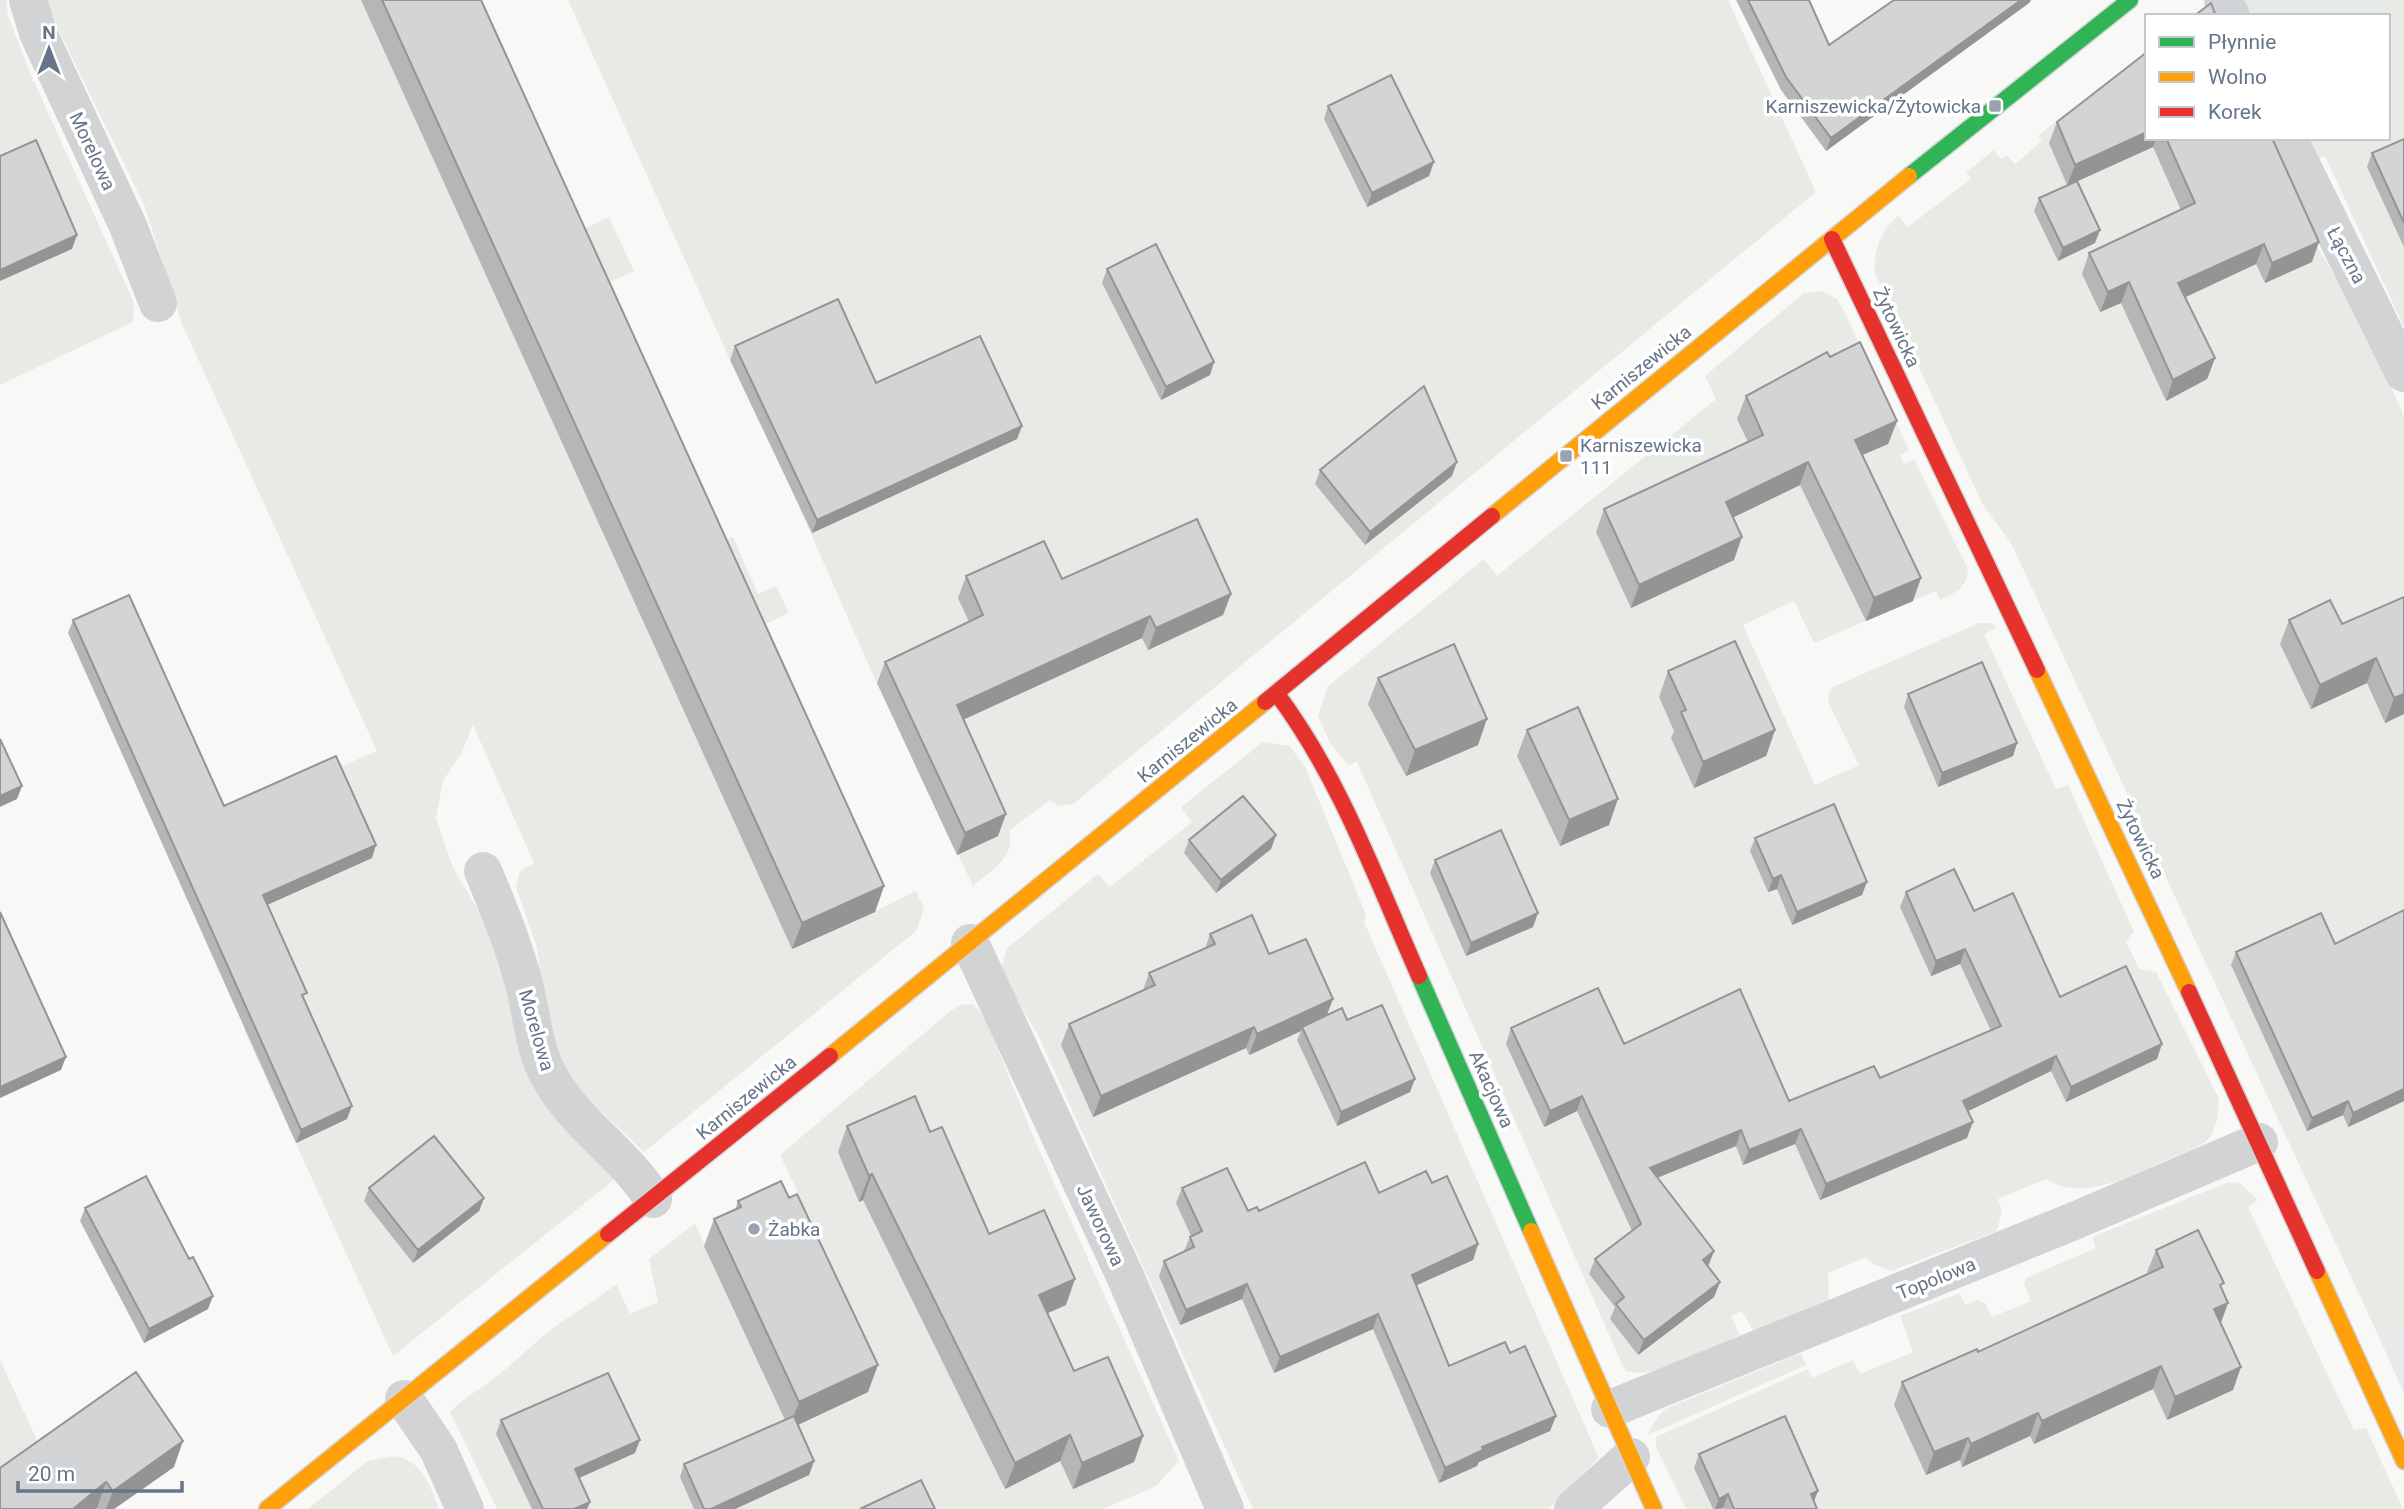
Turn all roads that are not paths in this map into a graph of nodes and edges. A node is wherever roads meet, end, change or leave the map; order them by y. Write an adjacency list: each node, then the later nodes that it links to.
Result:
1 (28, 0): 5 (street, Morelowa)
2 (2130, 0): 4 (street, Karniszewicka)
3 (2289, 140): 6 (street, Łączna)
4 (1832, 239): 7 (street, Karniszewicka); 10 (street, Żytowicka)
5 (158, 303)
6 (2404, 373)
7 (1277, 694): 9 (street, Karniszewicka); 13 (street, Akacjowa)
8 (483, 871): 11 (street, Morelowa)
9 (970, 943): 11 (street, Karniszewicka); 18 (street, Jaworowa)
10 (2259, 1142): 13 (street, Topolowa); 15 (street, Żytowicka)
11 (653, 1199): 12 (street, Karniszewicka)
12 (404, 1399): 16 (street, Karniszewicka); 17 (street)
13 (1610, 1409): 14 (street, Akacjowa)
14 (1631, 1457): 19 (street); 20 (street, Akacjowa)
15 (2404, 1461)
16 (267, 1509)
17 (465, 1509)
18 (1225, 1509)
19 (1573, 1509)
20 (1654, 1509)

